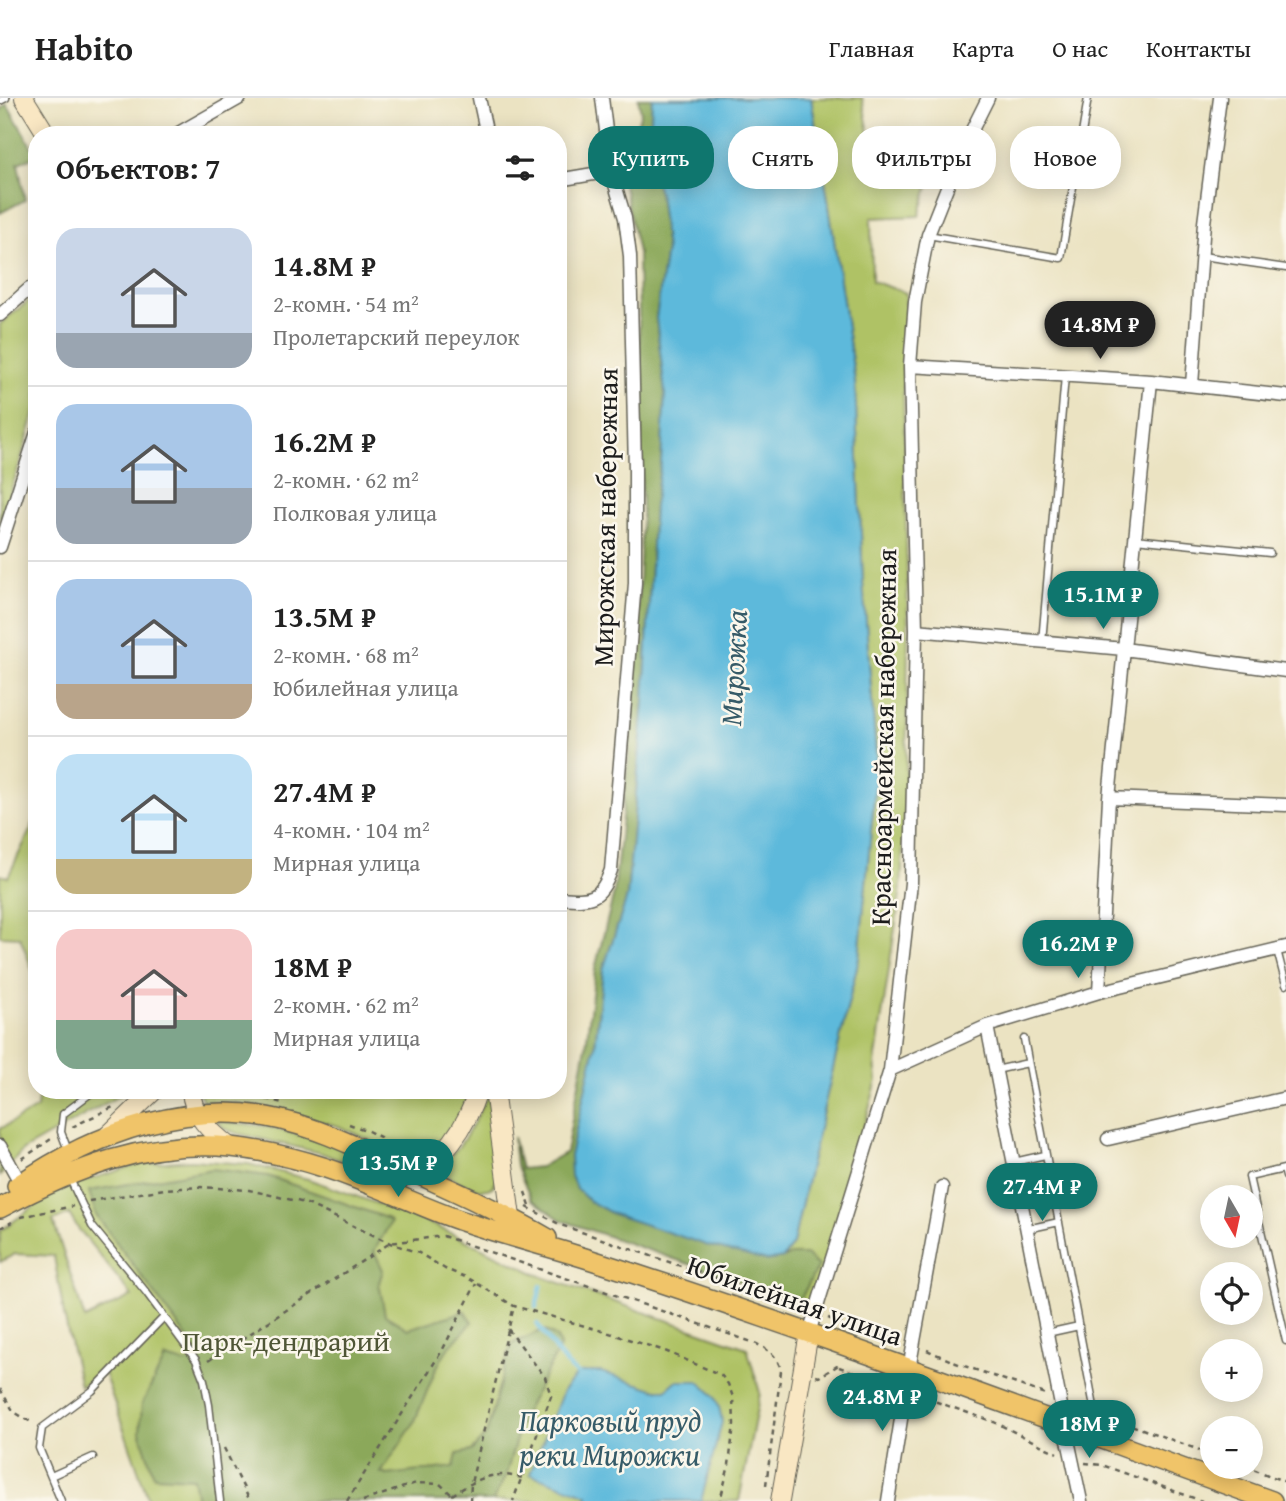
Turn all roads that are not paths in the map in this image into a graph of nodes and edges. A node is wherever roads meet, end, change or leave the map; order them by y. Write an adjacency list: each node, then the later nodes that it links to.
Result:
1 (6, 98): 9 (lane)
2 (24, 98): 10 (street)
3 (240, 98): 11 (street)
4 (480, 98): 12 (street)
5 (602, 98): 13 (street, Мирожская набережная)
6 (988, 98): 17 (street, Красноармейская набережная)
7 (1088, 98): 17 (lane)
8 (1220, 98): 18 (street)
9 (0, 101)
10 (41, 126)
11 (197, 126)
12 (485, 126)
13 (605, 126)
14 (588, 175): 15 (street)
15 (567, 178)
16 (616, 189): 37 (street, Мирожская набережная)
17 (928, 235): 22 (street, Красноармейская набережная)
18 (1202, 256): 19 (lane); 25 (street)
19 (1286, 268)
20 (28, 290): 21 (street)
21 (0, 315)
22 (910, 366): 23 (street); 31 (street, Красноармейская набережная)
23 (1065, 376): 24 (street); 32 (lane)
24 (1151, 381): 25 (street); 28 (street)
25 (1192, 385): 26 (street)
26 (1286, 396)
27 (28, 460): 29 (street)
28 (1135, 539): 30 (lane); 33 (street)
29 (0, 547)
30 (1270, 553)
31 (916, 630): 32 (street); 44 (street, Красноармейская набережная)
32 (1042, 642): 33 (street)
33 (1124, 649): 34 (street); 35 (street)
34 (1286, 671)
35 (1109, 798): 36 (street); 40 (street)
36 (1286, 805)
37 (567, 899)
38 (1281, 948): 39 (lane); 40 (street)
39 (1286, 985)
40 (1099, 992): 41 (street)
41 (987, 1026): 44 (street); 45 (street)
42 (1024, 1039): 43 (lane)
43 (1028, 1063): 45 (lane); 57 (lane)
44 (890, 1070): 74 (street, Красноармейская набережная)
45 (996, 1070): 58 (street)
46 (1286, 1098): 54 (street)
47 (83, 1099): 59 (lane)
48 (146, 1099): 53 (street)
49 (191, 1099): 52 (street)
50 (475, 1099): 60 (street)
51 (495, 1099): 67 (street)
52 (197, 1114): 53 (main road, Юбилейная улица); 56 (street); 60 (main road, Юбилейная улица)
53 (106, 1137): 59 (main road, Юбилейная улица)
54 (1108, 1139)
55 (0, 1146): 62 (street)
56 (230, 1147): 59 (main road, Юбилейная улица); 63 (main road, Юбилейная улица)
57 (1045, 1155): 58 (lane); 68 (lane)
58 (1014, 1162): 69 (street)
59 (69, 1164): 62 (main road, Юбилейная улица); 66 (main road, Юбилейная улица); 71 (lane)
60 (415, 1173): 63 (street); 67 (main road, Юбилейная улица)
61 (1286, 1177): 72 (lane)
62 (21, 1184): 65 (main road, Юбилейная улица)
63 (369, 1184): 70 (main road, Юбилейная улица)
64 (942, 1187): 77 (street)
65 (0, 1199)
66 (0, 1208)
67 (511, 1217): 70 (main road, Юбилейная улица)
68 (1059, 1222): 69 (lane); 73 (lane)
69 (1027, 1229): 75 (street)
70 (575, 1255): 74 (main road, Юбилейная улица)
71 (164, 1317): 81 (lane); 83 (lane)
72 (1284, 1325): 76 (lane)
73 (1079, 1326): 75 (lane); 78 (lane)
74 (809, 1333): 77 (main road, Юбилейная улица); 84 (street, Красноармейская набережная)
75 (1047, 1333): 79 (street)
76 (1286, 1341)
77 (909, 1369): 79 (main road, Юбилейная улица); 85 (street)
78 (1095, 1412)
79 (1065, 1426): 86 (street); 87 (main road, Юбилейная улица)
80 (93, 1457): 81 (lane)
81 (51, 1476): 82 (lane)
82 (61, 1501)
83 (219, 1501)
84 (780, 1501)
85 (888, 1501)
86 (1081, 1501)
87 (1272, 1501)

